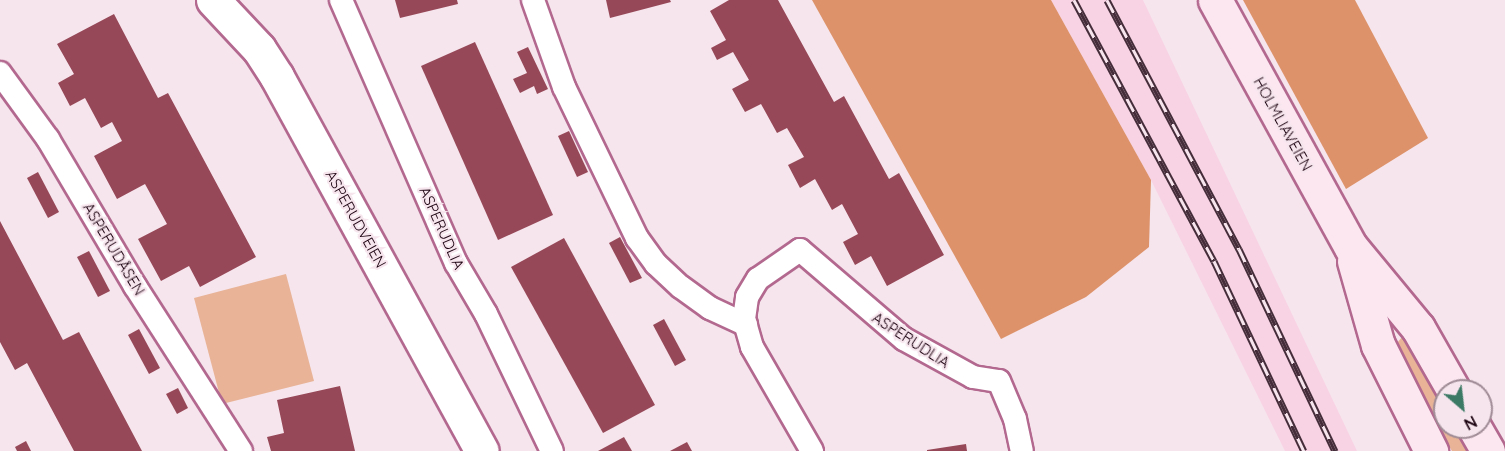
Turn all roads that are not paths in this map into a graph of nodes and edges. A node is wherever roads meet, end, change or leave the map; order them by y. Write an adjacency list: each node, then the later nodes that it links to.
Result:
1 (213, 0): 12 (street, ASPERUDVEIEN)
2 (341, 0): 13 (lane, ASPERUDLIA)
3 (533, 0): 7 (lane)
4 (1215, 0): 6 (street, HOLMLIAVEIEN)
5 (0, 73): 9 (lane, ASPERUDÅSEN)
6 (1351, 247): 8 (street, HOLMLIAVEIEN); 16 (street, HOLMLIAVEIEN)
7 (746, 325): 14 (lane, ASPERUDLIA); 15 (lane, ASPERUDLIA)
8 (1447, 379)
9 (226, 426): 10 (lane, ASPERUDÅSEN); 11 (lane, ASPERUDÅSEN)
10 (228, 451)
11 (241, 451)
12 (482, 451)
13 (552, 451)
14 (812, 451)
15 (1022, 451)
16 (1431, 451)

